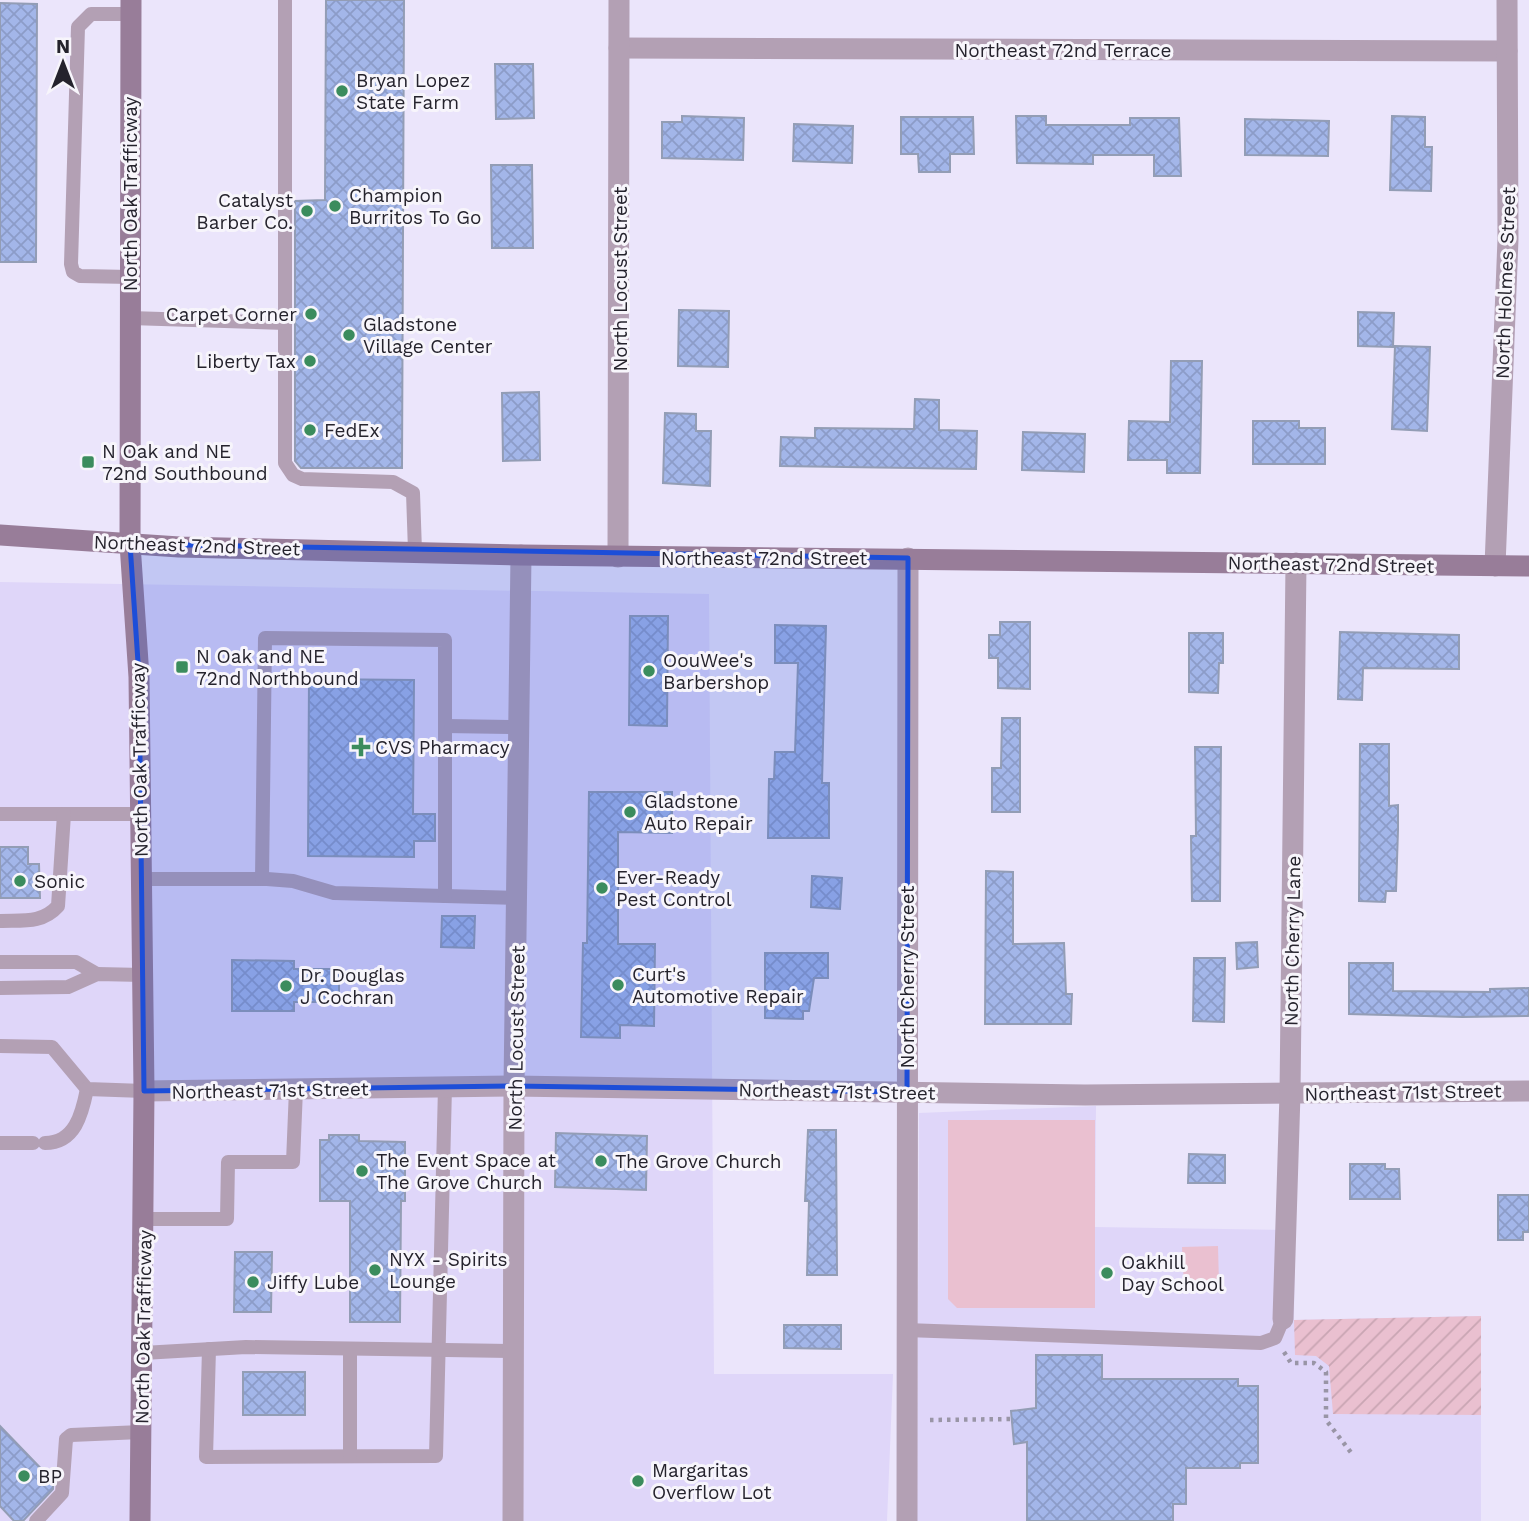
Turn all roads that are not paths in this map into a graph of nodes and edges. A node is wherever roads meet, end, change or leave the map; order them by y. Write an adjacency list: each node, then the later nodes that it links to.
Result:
1 (285, 0): 9 (lane)
2 (619, 0): 5 (street, North Locust Street)
3 (1507, 0): 6 (street, North Holmes Street)
4 (131, 7): 7 (main road, North Oak Trafficway); 7 (lane)
5 (619, 48): 6 (street, Northeast 72nd Terrace); 14 (street, North Locust Street)
6 (1507, 51): 17 (street, North Holmes Street)
7 (130, 277): 8 (main road, North Oak Trafficway)
8 (130, 318): 9 (lane); 11 (main road, North Oak Trafficway)
9 (285, 323): 12 (lane)
10 (0, 535): 11 (main road, Northeast 72nd Street)
11 (130, 544): 12 (main road, Northeast 72nd Street); 23 (main road, North Oak Trafficway)
12 (415, 551): 13 (main road, Northeast 72nd Street)
13 (521, 555): 14 (main road, Northeast 72nd Street); 20 (street, North Locust Street)
14 (618, 557): 15 (main road, Northeast 72nd Street)
15 (908, 558): 16 (main road, Northeast 72nd Street); 40 (street, North Cherry Street)
16 (1296, 563): 17 (main road, Northeast 72nd Street); 41 (street, North Cherry Lane)
17 (1495, 566): 18 (main road, Northeast 72nd Street)
18 (1529, 566)
19 (445, 726): 20 (lane); 24 (lane); 26 (lane)
20 (518, 727): 27 (street, North Locust Street)
21 (0, 814): 22 (lane)
22 (64, 814): 23 (lane); 28 (lane)
23 (141, 814): 25 (main road, North Oak Trafficway)
24 (262, 878): 25 (lane); 26 (lane)
25 (141, 879): 31 (main road, North Oak Trafficway)
26 (445, 896): 27 (lane)
27 (518, 898): 34 (street, North Locust Street)
28 (0, 921)
29 (0, 962): 30 (lane)
30 (97, 974): 31 (lane); 32 (lane)
31 (143, 975): 38 (main road, North Oak Trafficway)
32 (0, 988)
33 (0, 1046): 37 (lane)
34 (514, 1086): 35 (street, Northeast 71st Street); 40 (street, Northeast 71st Street); 49 (street, North Locust Street)
35 (445, 1087): 36 (street, Northeast 71st Street); 48 (lane)
36 (296, 1089): 38 (street, Northeast 71st Street); 43 (lane)
37 (87, 1090): 38 (lane); 42 (lane)
38 (144, 1091): 43 (main road, North Oak Trafficway)
39 (1529, 1091): 41 (street, Northeast 71st Street)
40 (907, 1092): 41 (street, Northeast 71st Street); 45 (street, North Cherry Street)
41 (1290, 1094): 44 (street, North Cherry Lane)
42 (0, 1143)
43 (144, 1219): 50 (main road, North Oak Trafficway)
44 (1279, 1329): 45 (lane)
45 (906, 1330): 56 (street, North Cherry Street)
46 (209, 1349): 47 (lane); 50 (lane); 52 (lane)
47 (350, 1349): 48 (lane); 52 (lane)
48 (436, 1350): 49 (lane); 52 (lane)
49 (512, 1351): 55 (street, North Locust Street)
50 (144, 1353): 51 (main road, North Oak Trafficway)
51 (141, 1432): 53 (lane); 54 (main road, North Oak Trafficway)
52 (350, 1456)
53 (36, 1521)
54 (140, 1521)
55 (513, 1521)
56 (907, 1521)

